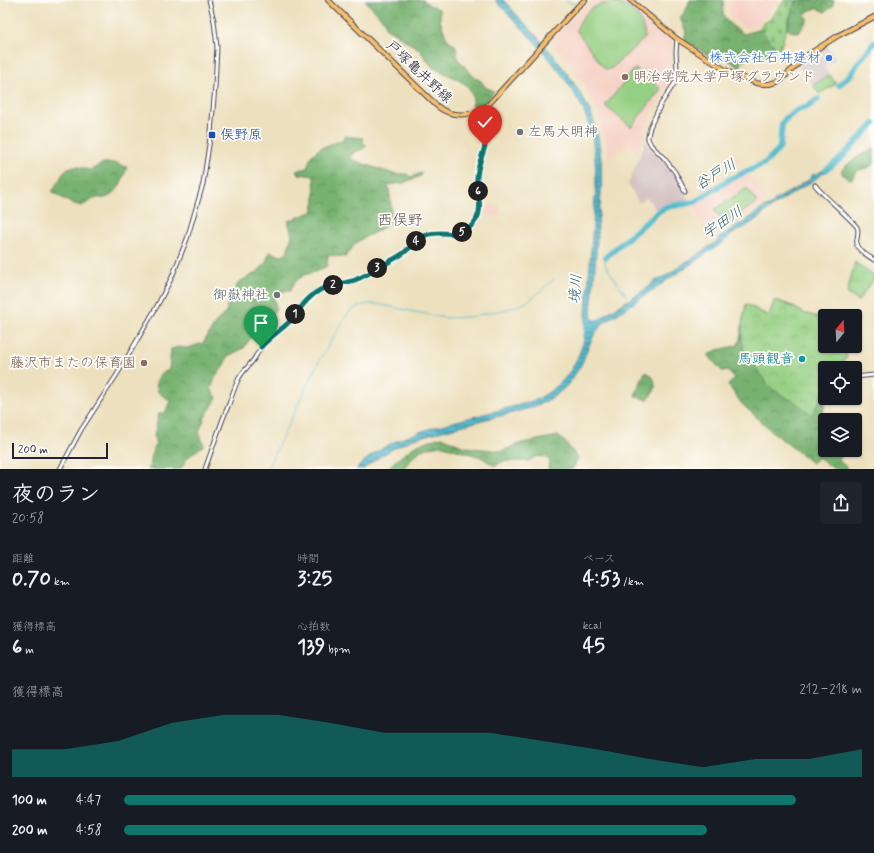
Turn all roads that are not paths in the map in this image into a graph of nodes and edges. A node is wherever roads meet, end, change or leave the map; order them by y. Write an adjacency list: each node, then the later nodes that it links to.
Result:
1 (209, 0): 13 (street)
2 (328, 0): 7 (main road, 戸塚亀井野線)
3 (585, 0): 7 (main road, 戸塚亀井野線)
4 (630, 0): 6 (main road)
5 (874, 17): 6 (main road)
6 (677, 39): 9 (street)
7 (484, 108): 14 (street)
8 (815, 185): 10 (street)
9 (685, 191)
10 (874, 260)
11 (874, 375): 12 (street)
12 (862, 376)
13 (60, 469)
14 (205, 469)

